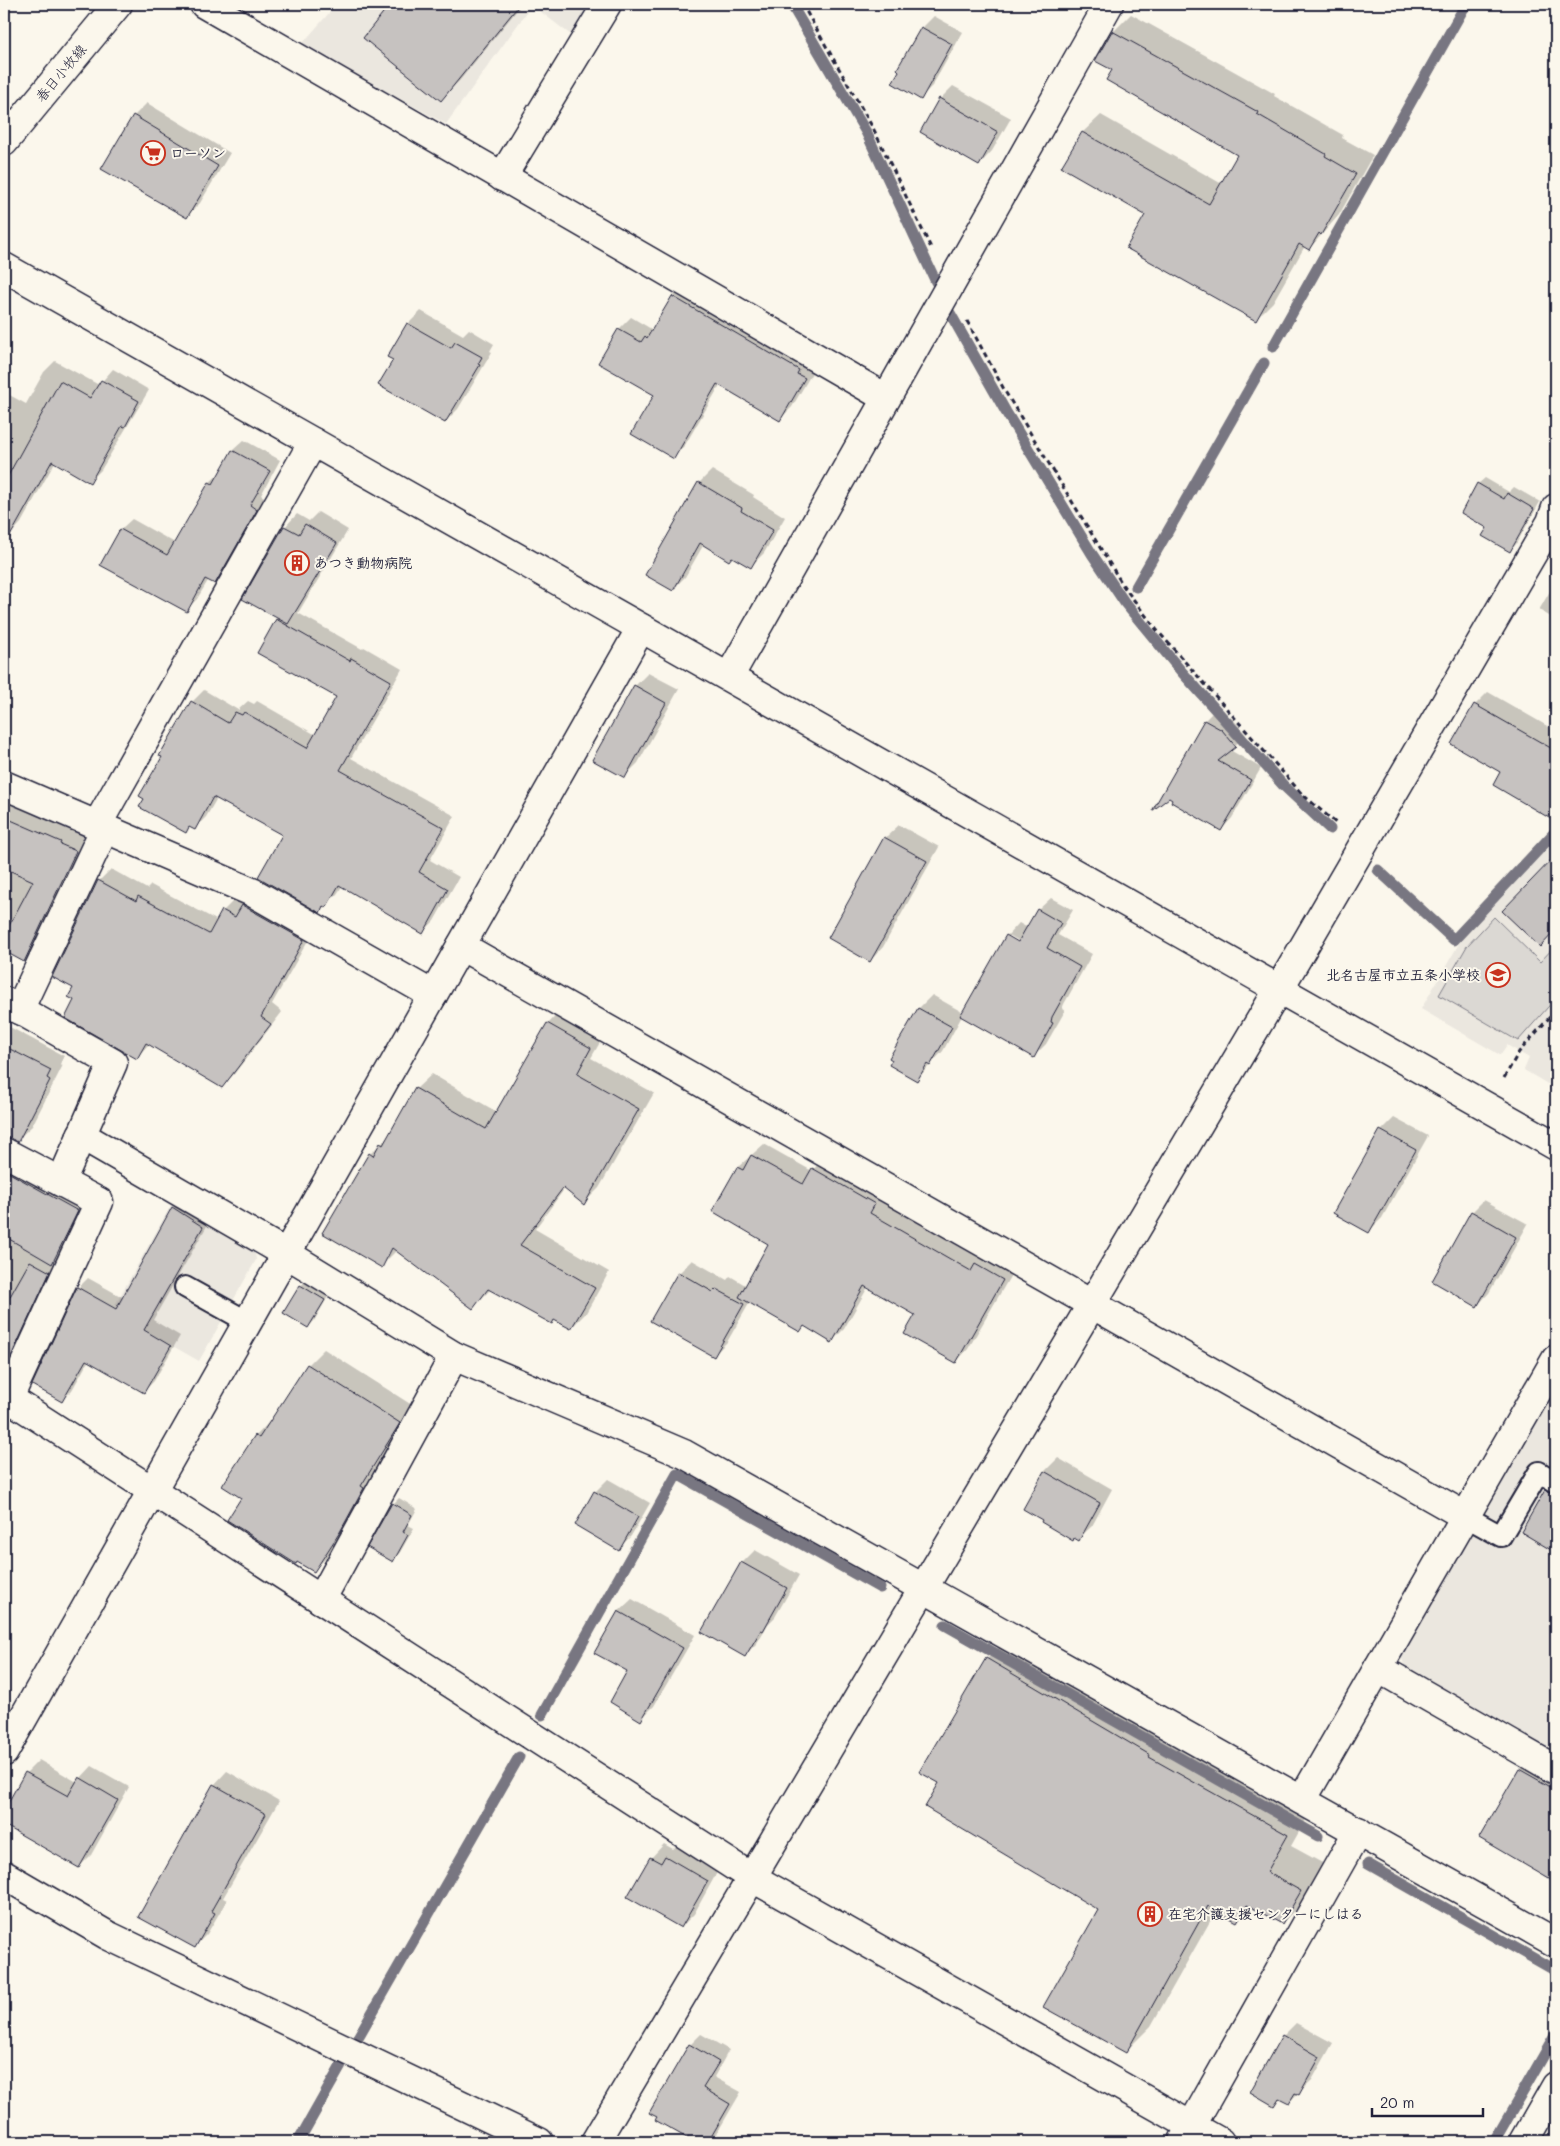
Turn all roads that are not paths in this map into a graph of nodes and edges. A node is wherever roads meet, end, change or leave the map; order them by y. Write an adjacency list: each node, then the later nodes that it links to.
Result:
1 (118, 4): 5 (street, 春日小牧線)
2 (204, 4): 6 (street)
3 (607, 4): 6 (street)
4 (1109, 4): 8 (street)
5 (4, 142)
6 (502, 177): 8 (street)
7 (4, 267): 9 (street)
8 (886, 398): 12 (street)
9 (313, 442): 11 (street); 14 (street)
10 (1556, 508): 16 (street)
11 (642, 628): 12 (street); 15 (street)
12 (728, 677): 16 (street)
13 (4, 785): 14 (street)
14 (101, 827): 17 (street); 18 (street)
15 (461, 946): 17 (street); 25 (street)
16 (1279, 989): 20 (street); 25 (street)
17 (434, 995): 23 (street)
18 (12, 1006): 19 (street)
19 (81, 1135): 22 (street); 23 (street)
20 (1556, 1146)
21 (4, 1152): 22 (street)
22 (61, 1182): 29 (street)
23 (286, 1254): 26 (street); 27 (street)
24 (185, 1287): 26 (lane)
25 (1092, 1304): 32 (street); 33 (street)
26 (248, 1322): 31 (street)
27 (454, 1356): 33 (street); 34 (street)
28 (1556, 1359): 32 (street)
29 (6, 1396): 31 (street)
30 (1556, 1482): 32 (lane)
31 (153, 1491): 34 (street); 36 (street)
32 (1466, 1516): 35 (street)
33 (923, 1588): 38 (street); 41 (street)
34 (321, 1600): 41 (street)
35 (1378, 1668): 37 (street); 38 (street)
36 (4, 1752)
37 (1556, 1770)
38 (1302, 1800): 39 (street)
39 (1358, 1831): 42 (street); 44 (street)
40 (4, 1875): 45 (street)
41 (751, 1877): 44 (street); 46 (street)
42 (1556, 1942)
43 (1556, 2086): 48 (street)
44 (1187, 2134): 47 (street)
45 (539, 2142)
46 (595, 2142)
47 (1220, 2142)
48 (1524, 2142)

